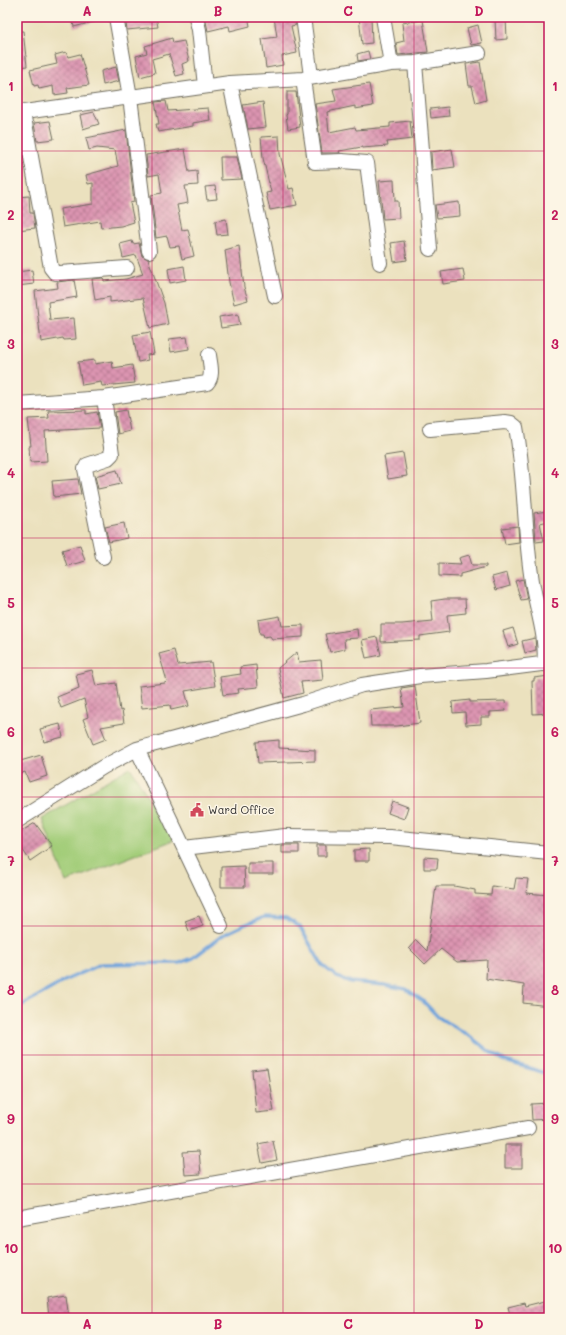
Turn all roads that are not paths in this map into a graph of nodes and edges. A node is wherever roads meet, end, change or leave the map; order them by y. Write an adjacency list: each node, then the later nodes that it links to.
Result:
1 (116, 17): 11 (street)
2 (196, 17): 10 (street)
3 (303, 17): 8 (street)
4 (383, 17): 7 (street)
5 (479, 53): 6 (street)
6 (415, 63): 7 (street); 13 (street)
7 (390, 64): 8 (street)
8 (307, 78): 9 (street); 15 (street)
9 (230, 83): 10 (street); 17 (street)
10 (205, 86): 11 (street)
11 (130, 97): 12 (street); 14 (street)
12 (20, 113): 16 (street)
13 (430, 249)
14 (149, 251)
15 (380, 262)
16 (127, 268)
17 (276, 296)
18 (210, 355): 19 (street)
19 (104, 398): 20 (street); 22 (street)
20 (17, 404)
21 (430, 429): 23 (street)
22 (103, 558)
23 (546, 663): 24 (street)
24 (137, 749): 25 (street); 26 (street)
25 (17, 821)
26 (184, 848): 27 (street); 28 (street)
27 (549, 853)
28 (221, 926)
29 (528, 1128): 30 (street)
30 (17, 1218)

